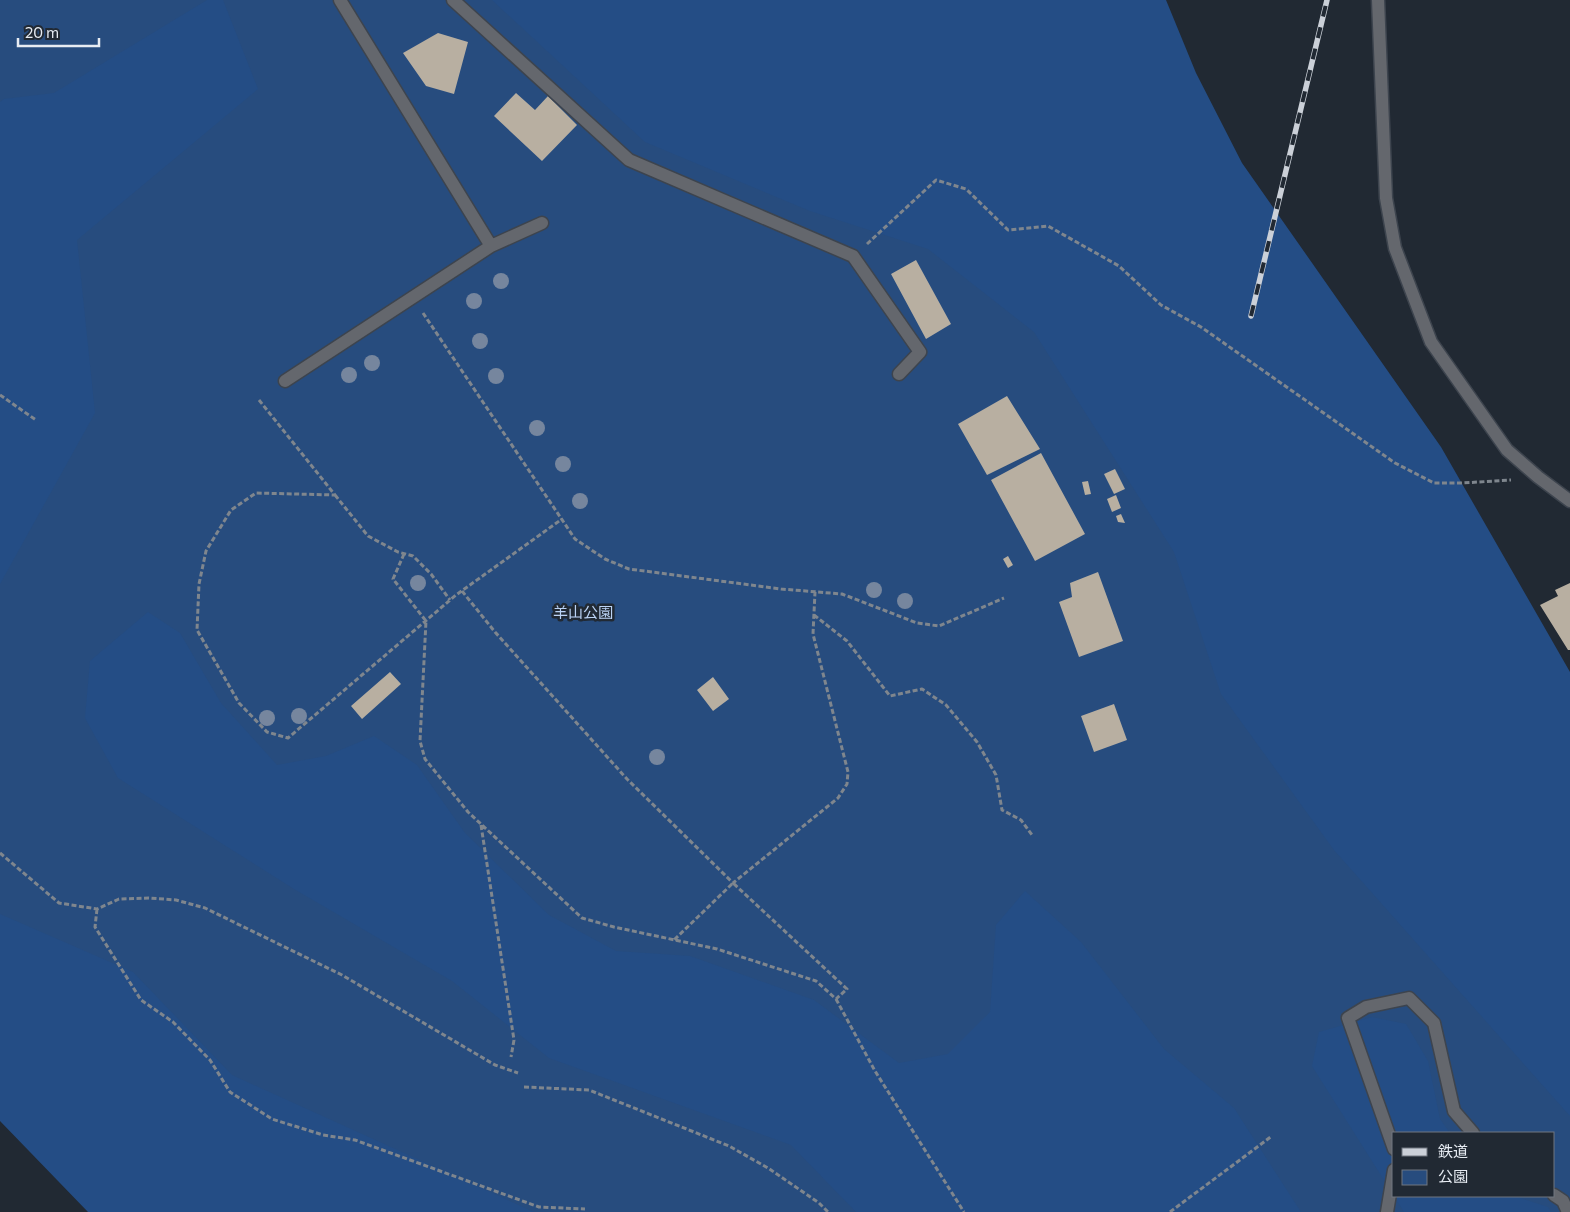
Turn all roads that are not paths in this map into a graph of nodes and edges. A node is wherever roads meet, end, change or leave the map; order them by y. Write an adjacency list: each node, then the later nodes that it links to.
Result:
1 (340, 0): 5 (lane)
2 (453, 0): 6 (lane)
3 (1378, 0): 8 (lane)
4 (542, 223): 5 (lane)
5 (491, 246): 7 (lane)
6 (899, 374)
7 (285, 381)
8 (1570, 501)
9 (1472, 1132): 10 (lane)
10 (1392, 1143)
11 (1392, 1182): 13 (lane)
12 (1555, 1196): 14 (lane)
13 (1387, 1212)
14 (1568, 1212)

